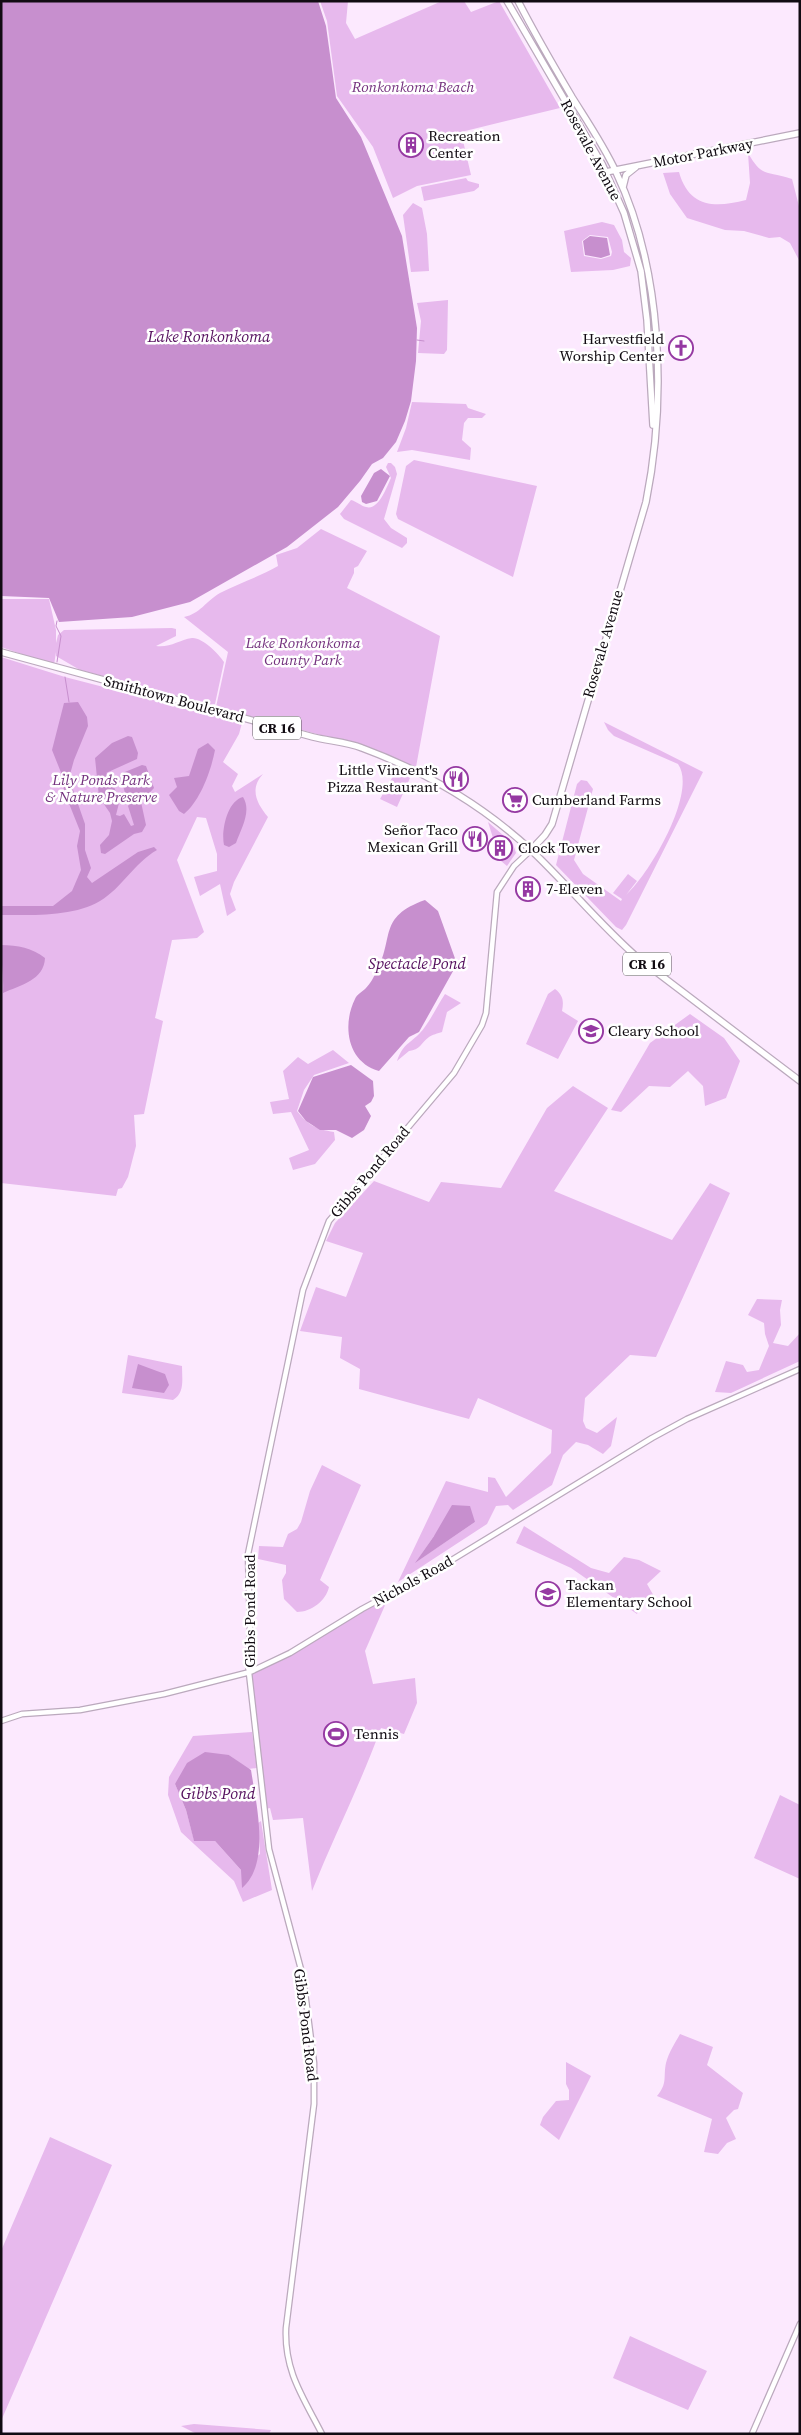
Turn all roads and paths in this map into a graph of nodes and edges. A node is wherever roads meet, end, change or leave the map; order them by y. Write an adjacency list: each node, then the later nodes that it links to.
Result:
1 (507, 1): 6 (main road, Rosevale Avenue)
2 (518, 1): 5 (main road, Rosevale Avenue)
3 (800, 133): 4 (main road, Motor Parkway)
4 (638, 166): 5 (main road, Motor Parkway); 7 (main road)
5 (615, 170): 6 (main road, Motor Parkway); 7 (main road, Rosevale Avenue)
6 (606, 172): 8 (main road, Rosevale Avenue)
7 (623, 187): 8 (main road, Rosevale Avenue)
8 (654, 430): 10 (main road, Rosevale Avenue)
9 (1, 652): 10 (main road, Smithtown Boulevard / CR 16)
10 (531, 850): 11 (main road, Smithtown Boulevard / CR 16); 13 (street, Gibbs Pond Road)
11 (800, 1081)
12 (800, 1369): 13 (street, Nichols Road)
13 (250, 1672): 14 (street, Nichols Road); 16 (street, Gibbs Pond Road)
14 (1, 1721)
15 (800, 2324): 17 (street)
16 (322, 2434)
17 (752, 2434)

